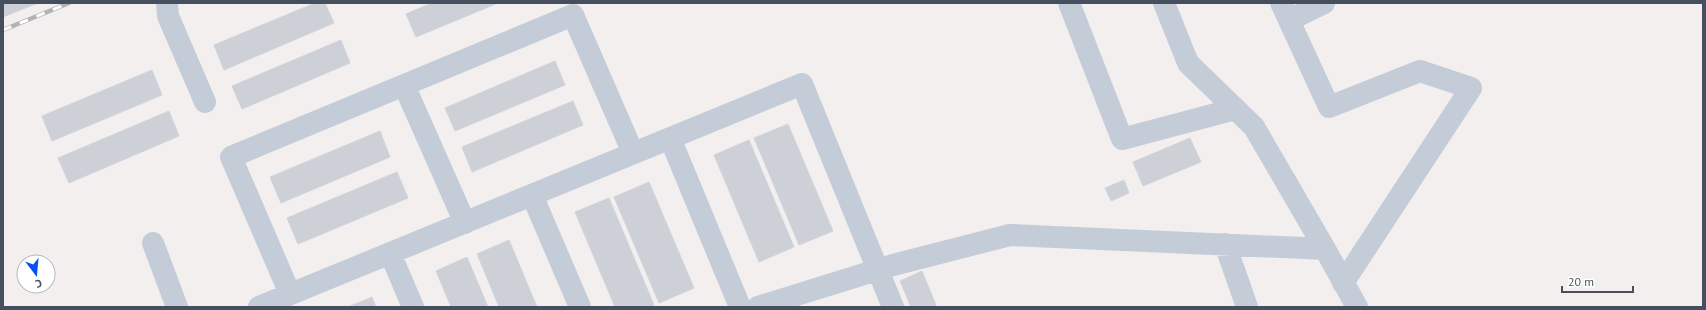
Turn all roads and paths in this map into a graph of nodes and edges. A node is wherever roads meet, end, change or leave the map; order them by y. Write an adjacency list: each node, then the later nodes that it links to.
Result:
1 (167, 3): 7 (street)
2 (1069, 3): 8 (street)
3 (1164, 3): 8 (street)
4 (1324, 3): 5 (street)
5 (1285, 12): 18 (street)
6 (404, 85): 10 (street); 12 (street); 19 (street)
7 (205, 102)
8 (1236, 109): 15 (street)
9 (670, 138): 10 (street); 17 (street); 24 (street)
10 (633, 153): 11 (street)
11 (532, 195): 12 (street); 23 (street)
12 (465, 223): 16 (street)
13 (153, 243): 20 (street)
14 (1225, 244): 15 (street); 17 (street); 27 (street)
15 (1324, 249): 18 (street)
16 (390, 253): 19 (street); 22 (street)
17 (886, 267): 25 (street); 26 (street)
18 (1344, 283): 28 (street)
19 (290, 294): 21 (street)
20 (177, 307)
21 (260, 307)
22 (412, 307)
23 (580, 307)
24 (740, 307)
25 (758, 307)
26 (893, 307)
27 (1247, 307)
28 (1357, 307)

